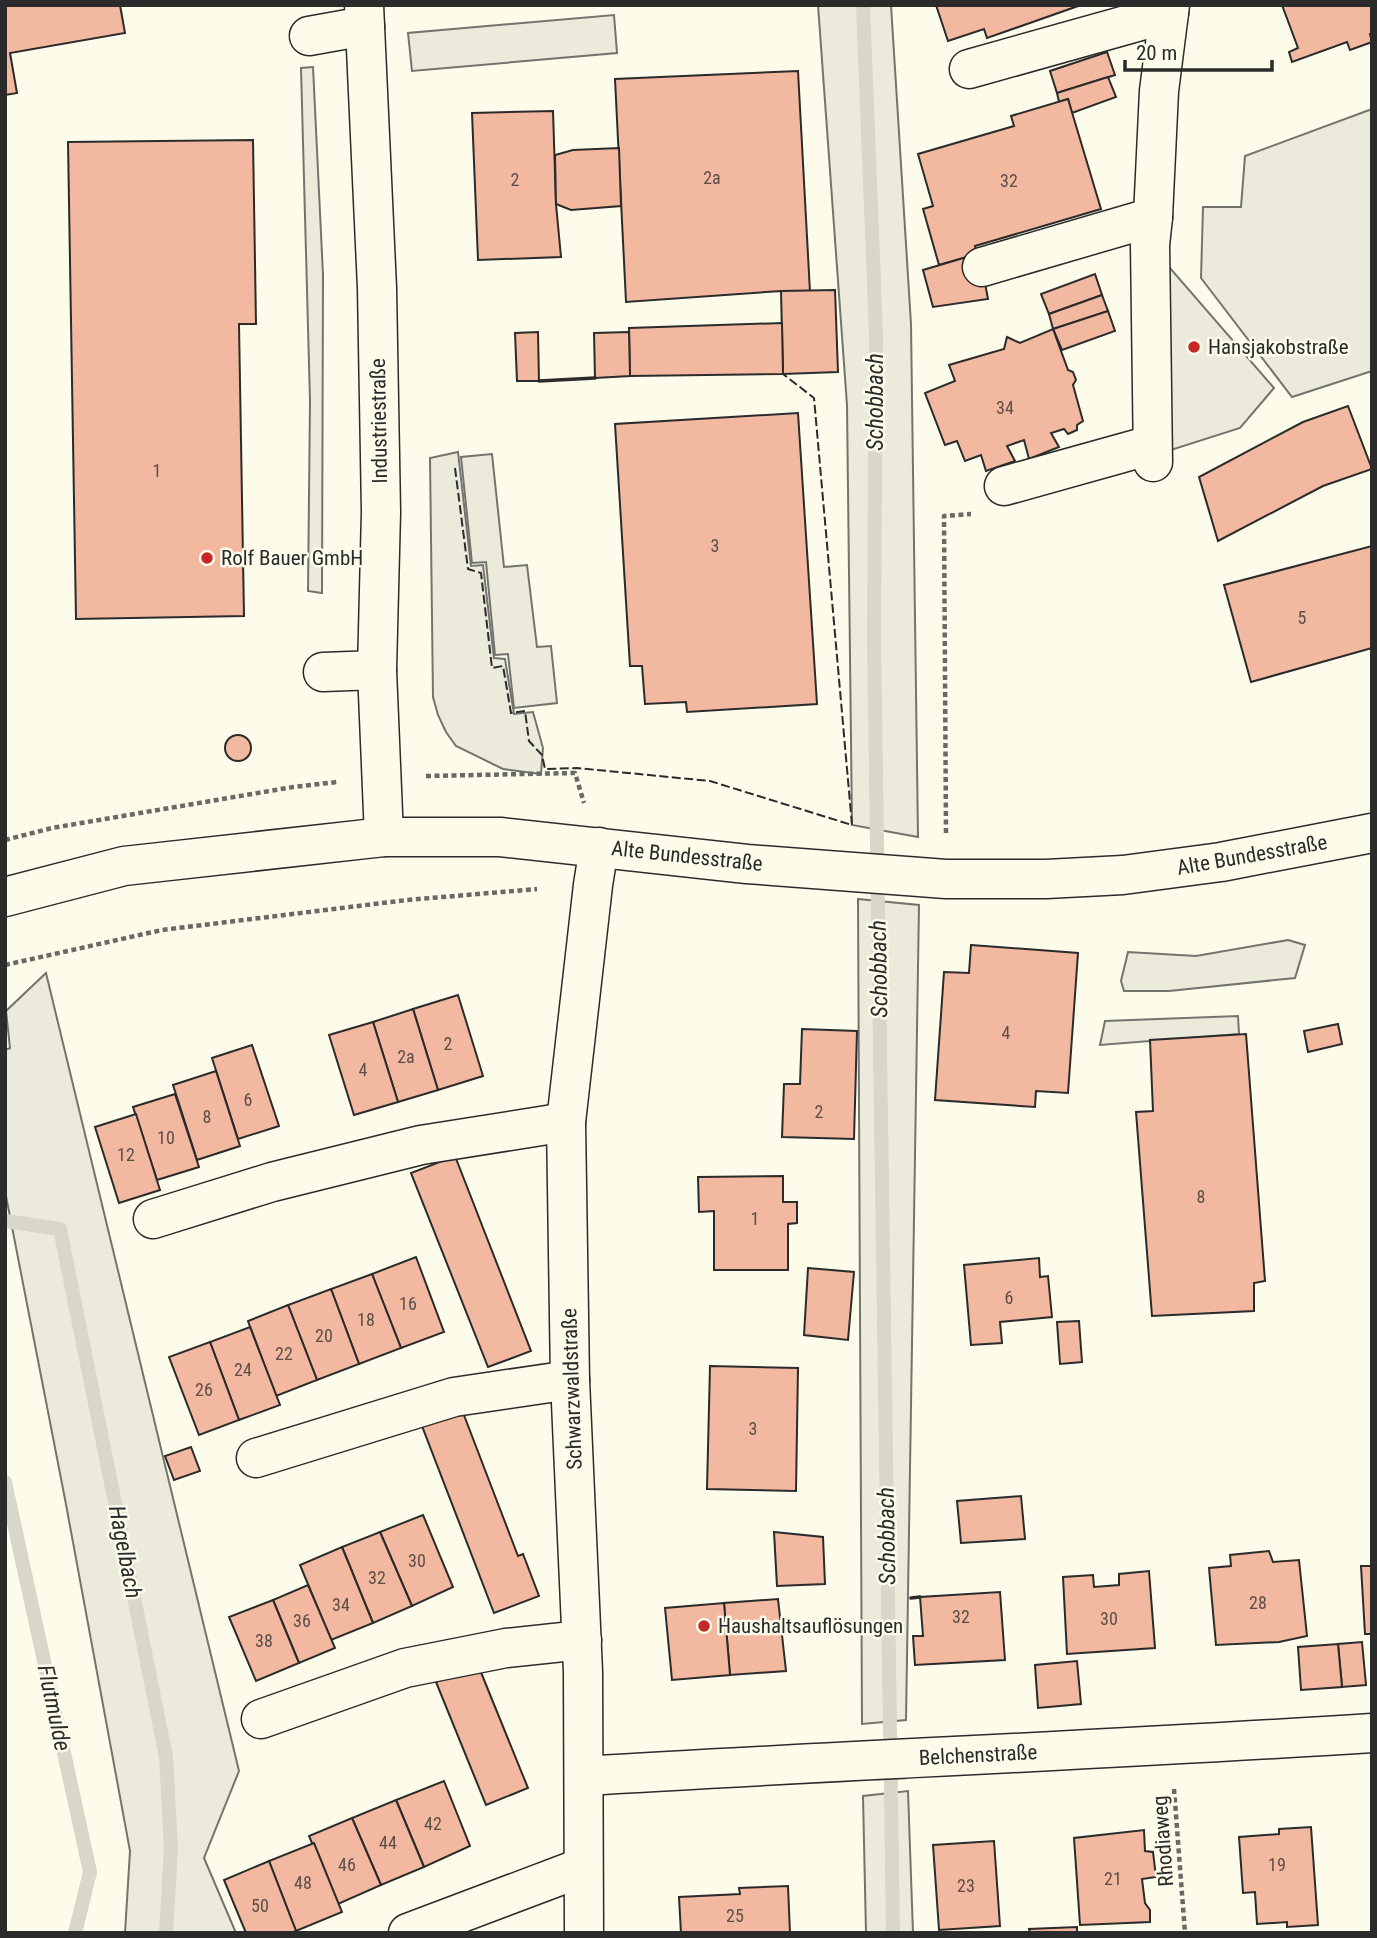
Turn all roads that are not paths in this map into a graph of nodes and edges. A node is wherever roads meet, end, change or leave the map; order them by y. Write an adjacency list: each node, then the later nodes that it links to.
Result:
1 (1170, 9): 4 (street); 5 (street)
2 (364, 15): 3 (street); 8 (street, Industriestraße)
3 (309, 36)
4 (969, 69)
5 (1153, 217): 6 (street); 7 (street)
6 (982, 267)
7 (994, 499)
8 (377, 670): 9 (street); 11 (street, Industriestraße)
9 (323, 672)
10 (1372, 834): 12 (street, Alte Bundesstraße)
11 (384, 837): 12 (street, Alte Bundesstraße); 13 (street, Alte Bundesstraße)
12 (599, 847): 14 (street, Schwarzwaldstraße)
13 (5, 897)
14 (566, 1122): 15 (street); 16 (street, Schwarzwaldstraße)
15 (153, 1219)
16 (570, 1380): 17 (street); 18 (street, Schwarzwaldstraße)
17 (256, 1458)
18 (582, 1640): 19 (street); 21 (street, Schwarzwaldstraße)
19 (261, 1719)
20 (1372, 1733): 21 (street, Belchenstraße)
21 (583, 1776): 22 (street, Schwarzwaldstraße)
22 (583, 1867): 23 (street); 24 (street, Schwarzwaldstraße)
23 (408, 1933)
24 (584, 1933)

